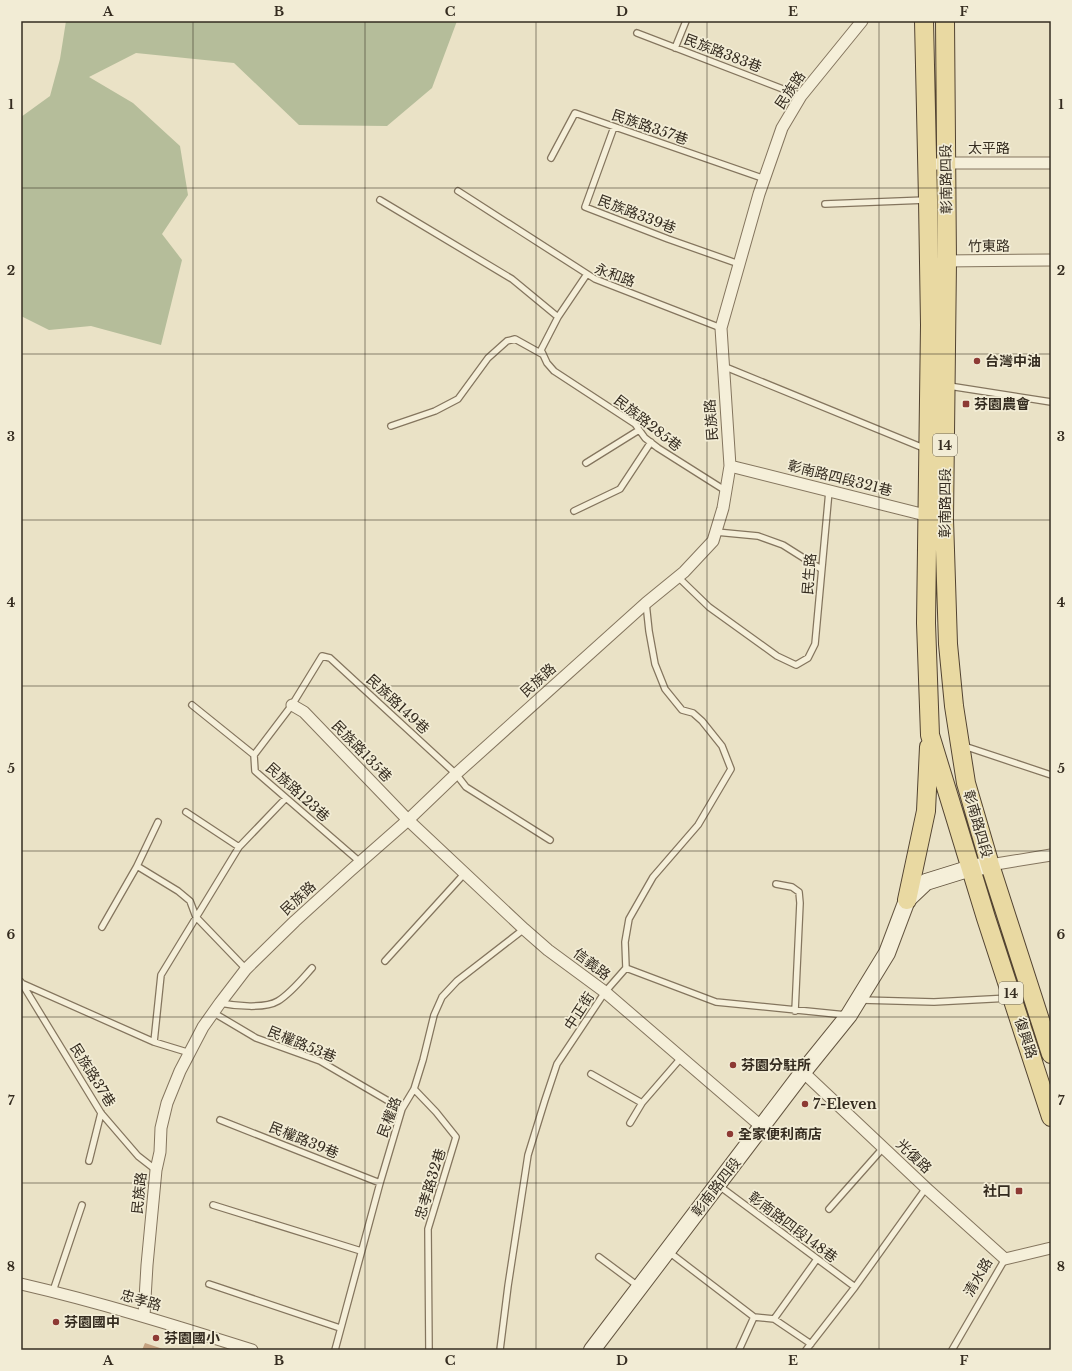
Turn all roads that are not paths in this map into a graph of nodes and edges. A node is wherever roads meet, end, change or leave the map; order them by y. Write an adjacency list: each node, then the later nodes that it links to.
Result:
1 (686, 21): 6 (lane)
2 (862, 21): 7 (street, 民族路)
3 (924, 21): 12 (main road, 彰南路四段 / 14)
4 (945, 21): 10 (main road, 彰南路四段 / 14)
5 (637, 33): 6 (lane, 民族路383巷)
6 (675, 48): 7 (lane, 民族路383巷)
7 (800, 96): 13 (street, 民族路)
8 (614, 127): 9 (lane, 民族路357巷); 13 (lane, 民族路357巷); 21 (lane, 民族路339巷)
9 (551, 158)
10 (946, 163): 11 (street, 太平路); 12 (street, 太平路); 20 (main road, 彰南路四段 / 14)
11 (1051, 163)
12 (927, 165): 16 (main road, 彰南路四段 / 14)
13 (765, 179): 21 (street, 民族路)
14 (458, 191): 22 (lane)
15 (380, 200): 23 (lane)
16 (928, 200): 17 (lane); 19 (main road, 彰南路四段 / 14)
17 (825, 204)
18 (1051, 260): 20 (street, 竹東路)
19 (928, 261): 20 (street, 竹東路); 27 (main road, 彰南路四段 / 14)
20 (947, 262): 27 (main road, 彰南路四段 / 14)
21 (739, 264): 24 (street, 民族路)
22 (587, 274): 23 (lane, 永和路); 24 (lane, 永和路)
23 (558, 317): 25 (lane, 永和路)
24 (720, 328): 26 (street, 民族路)
25 (543, 354): 29 (lane); 30 (lane, 民族路285巷)
26 (722, 366): 32 (lane); 34 (street, 民族路)
27 (938, 385): 28 (lane); 32 (main road, 彰南路四段 / 14); 38 (main road, 彰南路四段 / 14)
28 (1051, 402)
29 (391, 426)
30 (639, 430): 31 (lane, 民族路285巷); 33 (lane)
31 (650, 442): 35 (lane, 民族路285巷); 37 (lane)
32 (928, 450): 38 (main road, 彰南路四段 / 14)
33 (586, 463)
34 (730, 466): 35 (street, 民族路); 36 (street, 彰南路四段321巷)
35 (726, 491): 39 (street, 民族路)
36 (829, 491): 38 (street, 彰南路四段321巷); 40 (lane, 民生路)
37 (574, 511)
38 (936, 517): 45 (main road, 彰南路四段 / 14); 46 (main road, 彰南路四段 / 14)
39 (716, 532): 40 (lane); 41 (street, 民族路)
40 (822, 569): 41 (lane, 民生路)
41 (678, 577): 42 (street, 民族路)
42 (646, 603): 48 (street, 民族路); 69 (lane)
43 (192, 705): 47 (lane, 民族路123巷)
44 (292, 705): 47 (lane); 48 (lane, 民族路149巷); 52 (street, 民族路135巷)
45 (930, 735): 60 (main road, 彰南路四段 / 14); 63 (main road)
46 (960, 744): 49 (lane); 58 (main road, 彰南路四段 / 14)
47 (254, 755): 50 (lane, 民族路123巷)
48 (456, 774): 52 (street, 民族路); 54 (lane, 民族路149巷)
49 (1051, 774)
50 (286, 798): 55 (lane); 57 (lane, 民族路123巷)
51 (186, 812): 55 (lane)
52 (408, 820): 57 (street, 民族路); 61 (street, 信義路)
53 (158, 822): 59 (lane)
54 (550, 840)
55 (239, 847): 64 (lane)
56 (1051, 855): 58 (street)
57 (360, 862): 70 (street, 民族路)
58 (990, 865): 60 (street, 彰南路四段); 81 (main road, 復興路 / 14)
59 (137, 866): 64 (lane); 65 (lane)
60 (971, 868): 63 (street, 彰南路四段); 73 (main road, 復興路 / 14)
61 (465, 873): 66 (street, 信義路); 67 (lane)
62 (776, 884): 76 (lane)
63 (907, 900): 74 (street, 彰南路四段)
64 (196, 917): 70 (lane); 79 (lane)
65 (102, 927)
66 (524, 929): 72 (street, 信義路); 85 (lane, 民權路)
67 (385, 961)
68 (312, 968): 75 (lane)
69 (626, 968): 72 (lane, 中正街); 76 (lane)
70 (246, 970): 75 (street, 民族路)
71 (21, 982): 79 (lane); 88 (lane, 民族路37巷)
72 (605, 992): 82 (street, 信義路); 121 (lane, 中正街)
73 (1012, 997): 74 (lane); 89 (main road, 復興路 / 14)
74 (858, 1000): 78 (street, 彰南路四段)
75 (220, 1003): 77 (street, 民族路)
76 (795, 1010): 78 (lane)
77 (214, 1013): 80 (street, 民族路); 87 (lane, 民權路53巷)
78 (849, 1015): 83 (street, 彰南路四段)
79 (154, 1042): 80 (lane)
80 (190, 1053): 95 (street, 民族路)
81 (1051, 1054)
82 (681, 1058): 86 (lane); 92 (street, 信義路)
83 (803, 1072): 92 (street, 彰南路四段); 93 (street, 光復路)
84 (591, 1074): 86 (lane)
85 (414, 1089): 87 (lane, 民權路); 120 (lane, 忠孝路32巷)
86 (642, 1103): 91 (lane)
87 (402, 1109): 96 (lane, 民權路)
88 (102, 1113): 94 (lane); 95 (lane, 民族路37巷)
89 (1051, 1117)
90 (220, 1120): 96 (lane, 民權路39巷)
91 (630, 1123)
92 (762, 1127): 97 (street, 彰南路四段)
93 (883, 1148): 98 (street, 光復路); 101 (lane)
94 (88, 1161)
95 (156, 1170): 113 (street, 民族路)
96 (380, 1183): 104 (lane, 民權路)
97 (718, 1185): 103 (street, 彰南路四段); 106 (lane, 彰南路四段148巷)
98 (926, 1188): 107 (street, 光復路); 111 (lane)
99 (82, 1205): 112 (lane)
100 (213, 1205): 104 (lane)
101 (829, 1209)
102 (1051, 1248): 107 (street, 清水路)
103 (667, 1250): 110 (street, 彰南路四段); 114 (lane)
104 (361, 1251): 116 (lane, 民權路)
105 (599, 1257): 110 (lane)
106 (817, 1259): 111 (lane, 彰南路四段148巷); 115 (lane)
107 (1005, 1259): 125 (lane, 清水路)
108 (21, 1284): 112 (street, 忠孝路)
109 (209, 1284): 116 (lane)
110 (640, 1287): 122 (street, 彰南路四段)
111 (855, 1287): 117 (lane)
112 (53, 1291): 113 (street, 忠孝路)
113 (144, 1316): 118 (street, 忠孝路)
114 (754, 1317): 115 (lane); 123 (lane)
115 (774, 1319): 117 (lane)
116 (340, 1328): 119 (lane, 民權路)
117 (811, 1344): 124 (lane)
118 (252, 1350)
119 (335, 1350)
120 (428, 1350)
121 (500, 1350)
122 (592, 1350)
123 (739, 1350)
124 (806, 1350)
125 (952, 1350)

